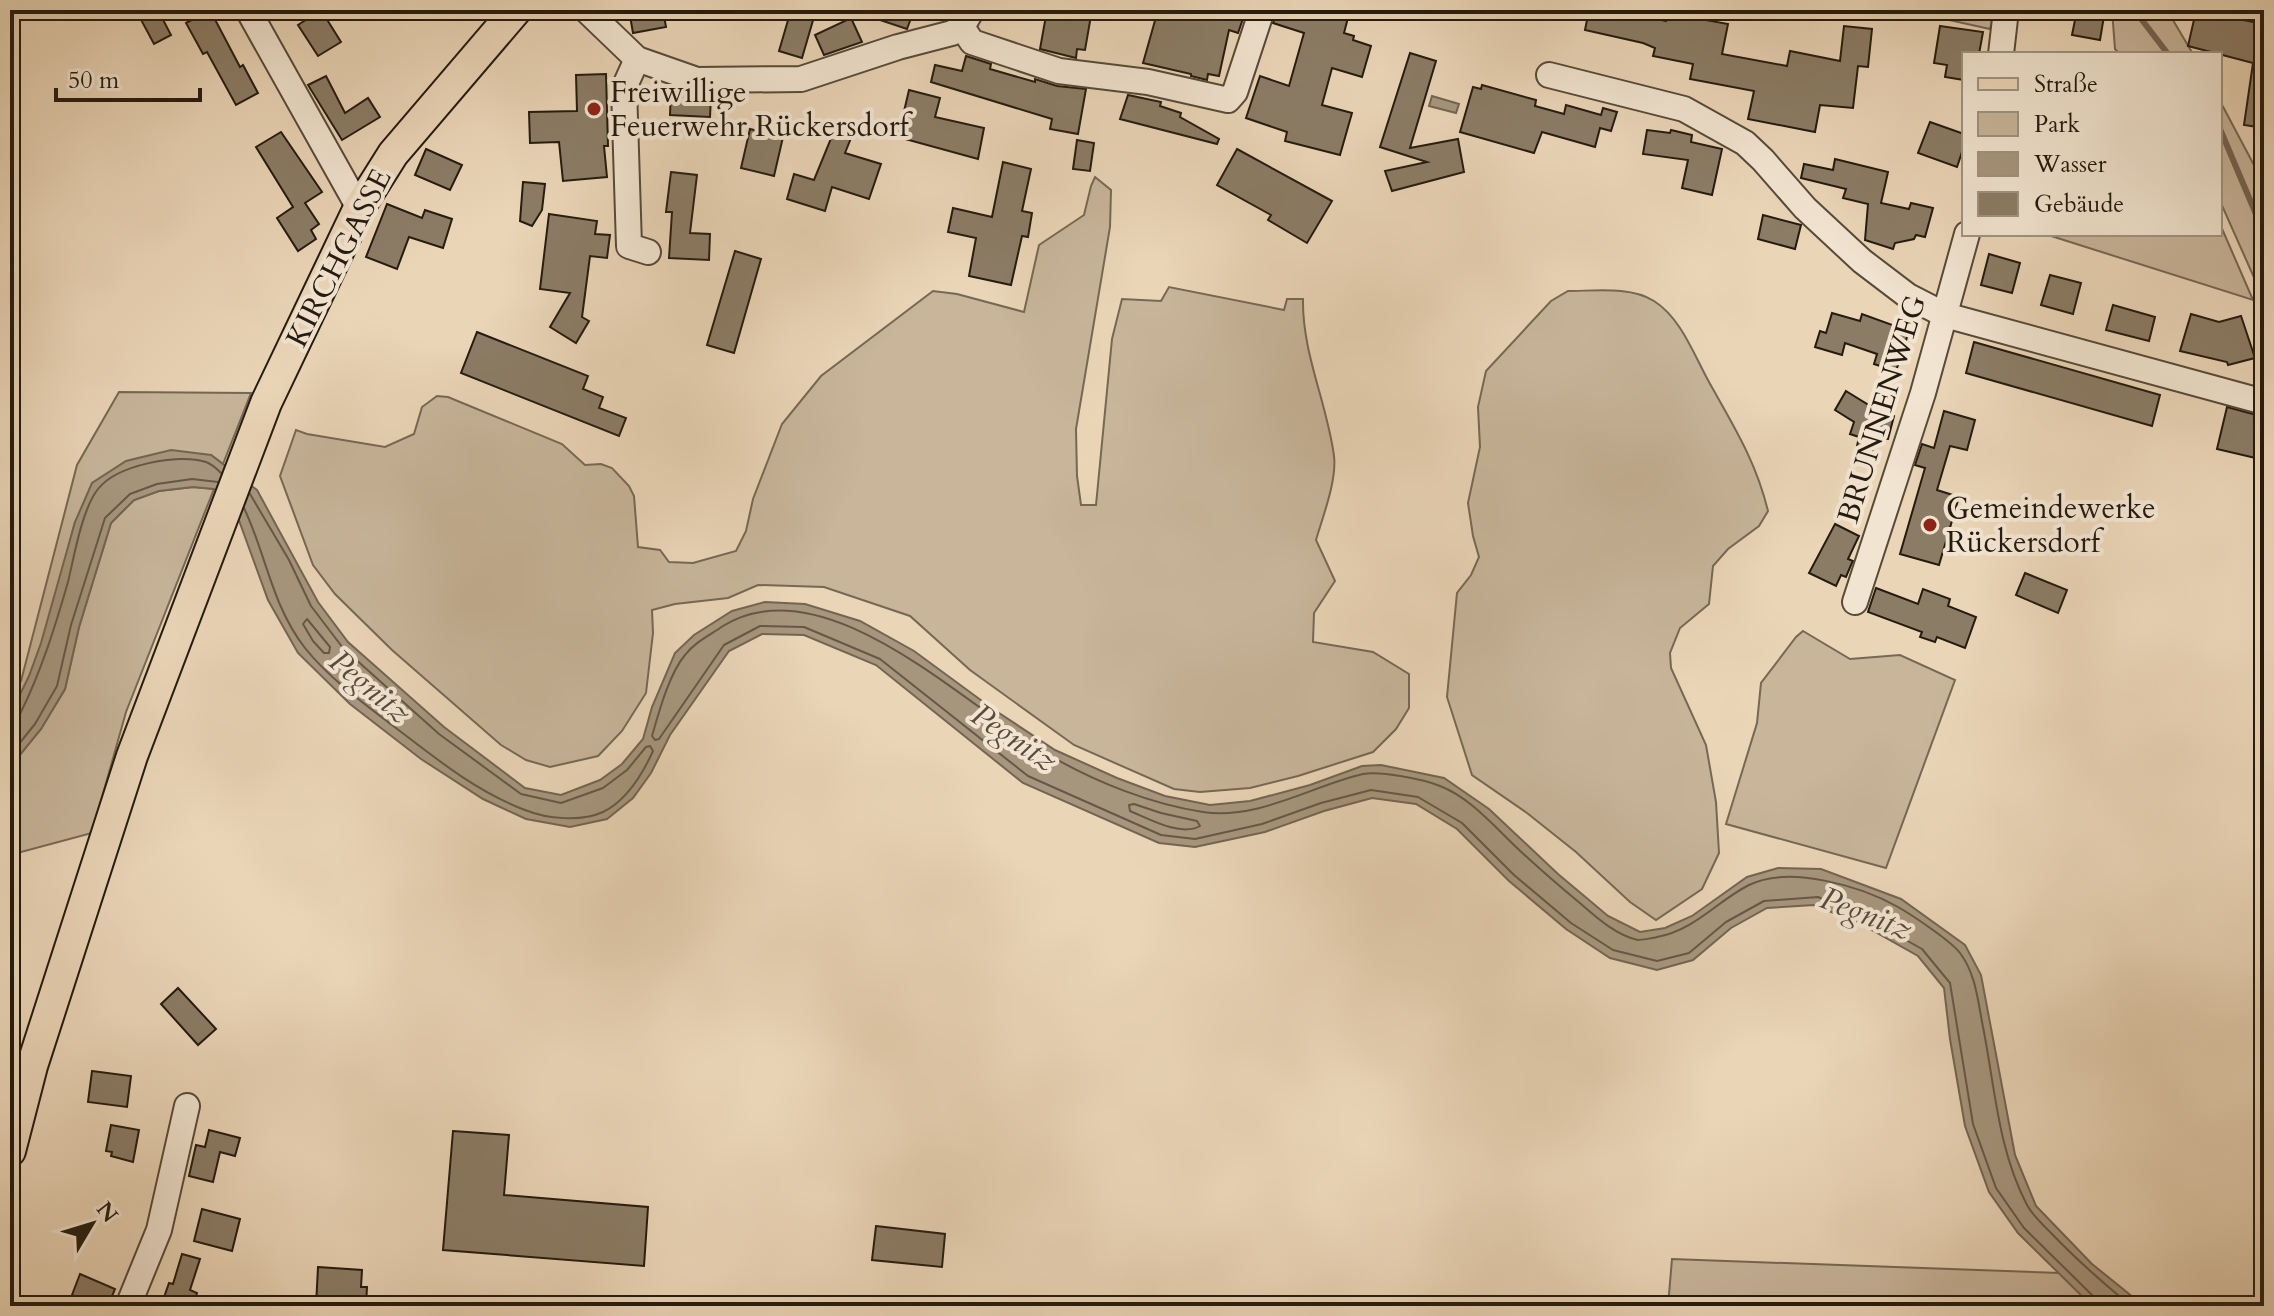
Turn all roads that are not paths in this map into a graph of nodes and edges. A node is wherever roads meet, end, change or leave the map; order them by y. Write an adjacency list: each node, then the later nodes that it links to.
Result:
1 (248, 10): 10 (street)
2 (516, 10): 10 (main road, KIRCHGASSE)
3 (586, 10): 8 (street)
4 (1262, 10): 6 (street)
5 (2006, 10): 7 (street)
6 (967, 18): 8 (street)
7 (2001, 52)
8 (637, 59): 12 (street)
9 (1549, 75): 13 (street)
10 (359, 208): 17 (main road, KIRCHGASSE)
11 (1966, 236): 13 (street, BRUNNENWEG)
12 (648, 252)
13 (1945, 315): 14 (street); 15 (street, BRUNNENWEG)
14 (2264, 402)
15 (1855, 602)
16 (187, 1106): 18 (street)
17 (10, 1151)
18 (128, 1306)

